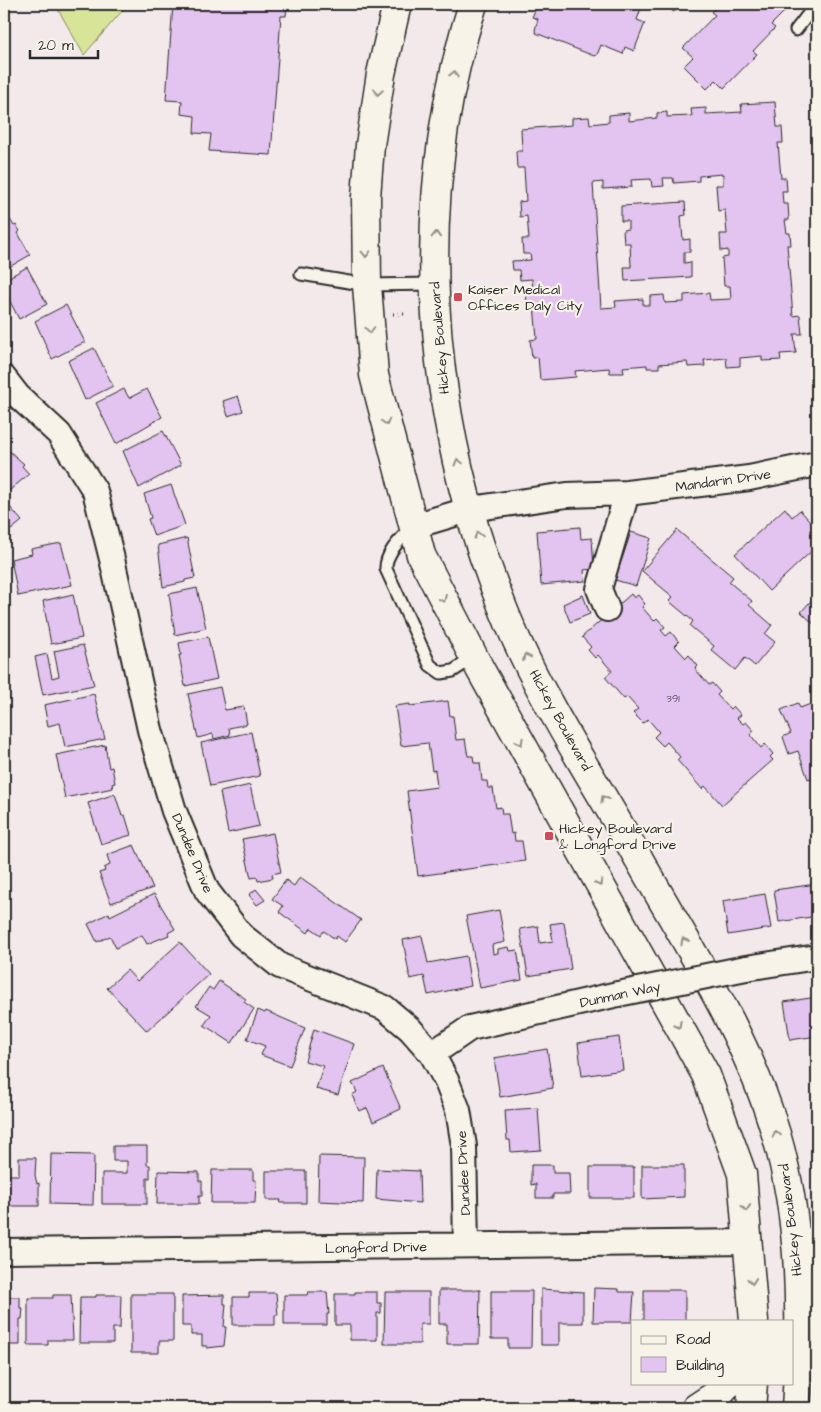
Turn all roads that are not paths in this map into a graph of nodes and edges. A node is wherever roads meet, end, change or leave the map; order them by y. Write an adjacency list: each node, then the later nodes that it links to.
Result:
1 (397, 4): 7 (main road, one-way to 7)
2 (473, 4): 6 (main road, Hickey Boulevard, one-way to 2)
3 (816, 4): 4 (lane)
4 (796, 30)
5 (301, 274): 7 (lane)
6 (434, 284): 7 (lane); 11 (main road, Hickey Boulevard, one-way to 6)
7 (367, 286): 12 (main road, one-way to 12)
8 (8, 394): 16 (street, Dundee Drive)
9 (817, 464): 10 (street, Mandarin Drive)
10 (627, 493): 11 (street, Mandarin Drive); 13 (street)
11 (471, 509): 12 (street, Mandarin Drive); 17 (main road, Hickey Boulevard, one-way to 11)
12 (414, 526): 14 (main road, one-way to 14); 14 (lane)
13 (606, 609)
14 (474, 658): 18 (main road, one-way to 18)
15 (817, 956): 16 (street, Dunman Way, bridge)
16 (432, 1054): 19 (street, Dundee Drive)
17 (806, 1240): 22 (main road, Hickey Boulevard)
18 (749, 1242): 19 (street, Longford Drive); 21 (main road, one-way to 21)
19 (466, 1245): 20 (street, Longford Drive)
20 (4, 1251)
21 (754, 1320)
22 (799, 1341): 23 (main road); 28 (main road, Hickey Boulevard)
23 (817, 1371)
24 (728, 1384): 26 (main road)
25 (753, 1384): 27 (main road)
26 (696, 1408)
27 (751, 1408)
28 (796, 1408)

